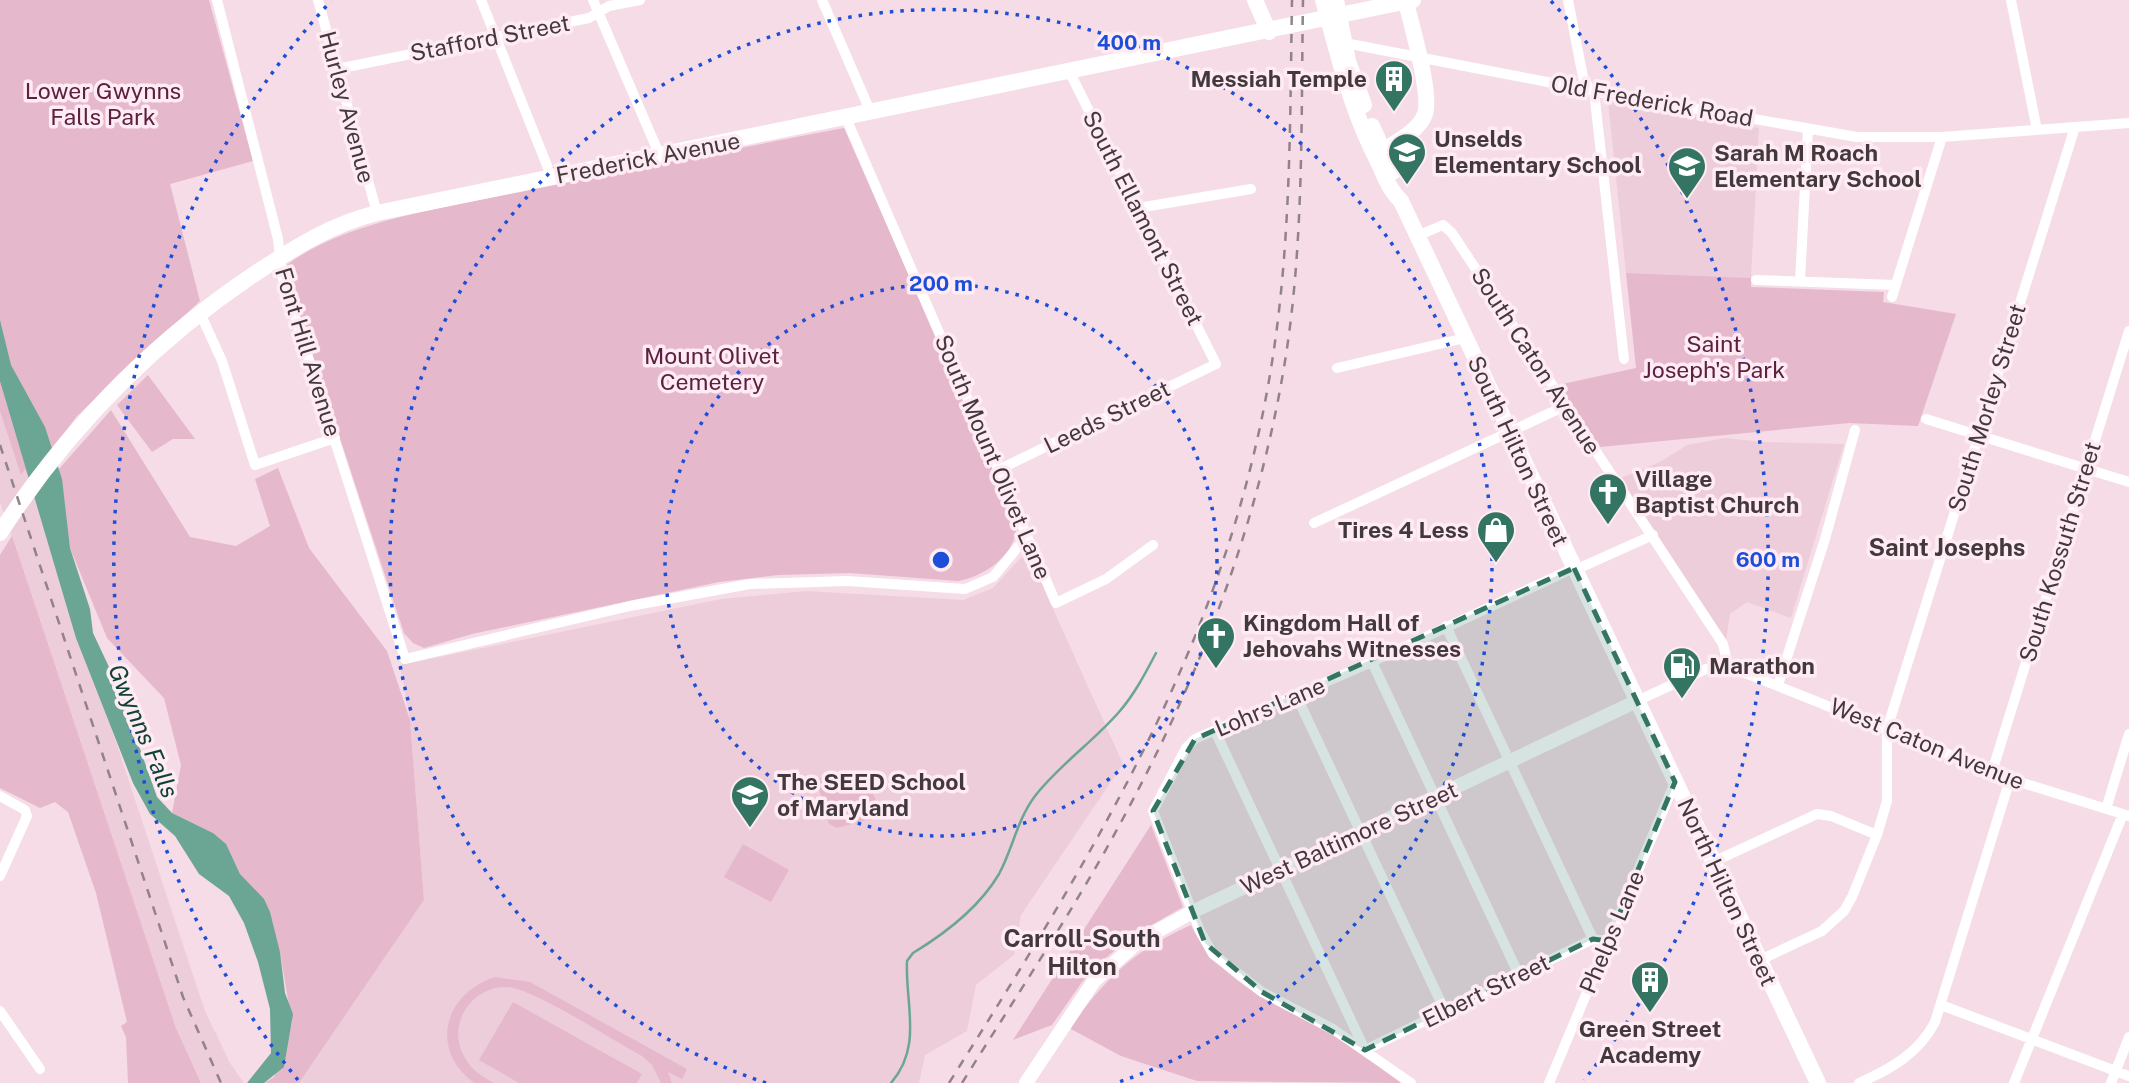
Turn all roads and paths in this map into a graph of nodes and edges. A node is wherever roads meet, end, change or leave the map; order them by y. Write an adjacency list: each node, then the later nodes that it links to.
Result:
1 (217, 0): 35 (street, Font Hill Avenue)
2 (318, 0): 18 (street, Hurley Avenue)
3 (481, 0): 15 (street)
4 (593, 0): 12 (street)
5 (640, 0): 12 (street, Stafford Street)
6 (822, 0): 21 (street)
7 (1255, 0): 14 (main road)
8 (1323, 0): 13 (main road, South Hilton Street)
9 (1567, 0): 20 (street)
10 (2011, 0): 26 (street)
11 (1410, 1): 13 (main road, Frederick Avenue); 17 (main road)
12 (598, 12): 15 (street, Stafford Street); 29 (street)
13 (1335, 12): 14 (main road, Frederick Avenue); 16 (main road, South Hilton Street); 28 (main road, South Hilton Street)
14 (1274, 31): 19 (main road, Frederick Avenue)
15 (496, 37): 18 (street, Stafford Street); 30 (street)
16 (1345, 43): 17 (street, Old Frederick Road); 28 (main road, South Hilton Street)
17 (1418, 57): 20 (street, Old Frederick Road); 28 (main road)
18 (337, 69): 33 (street, Hurley Avenue)
19 (1070, 73): 21 (main road, Frederick Avenue); 32 (street, South Ellamont Street)
20 (1592, 91): 25 (street, Old Frederick Road); 43 (street)
21 (871, 113): 22 (main road, Frederick Avenue)
22 (846, 118): 29 (main road, Frederick Avenue); 53 (street, South Mount Olivet Lane)
23 (2129, 123): 24 (street, Old Frederick Road)
24 (2075, 127): 26 (street, Old Frederick Road); 50 (street, South Morley Street)
25 (1808, 129): 27 (street, Old Frederick Road); 37 (street)
26 (2037, 130): 27 (street, Old Frederick Road)
27 (1942, 137): 38 (street)
28 (1379, 153): 34 (main road, South Hilton Street)
29 (660, 156): 30 (main road, Frederick Avenue)
30 (552, 178): 33 (main road, Frederick Avenue)
31 (1251, 189): 32 (street)
32 (1138, 208): 44 (street, South Ellamont Street)
33 (377, 213): 35 (main road, Frederick Avenue)
34 (1416, 236): 42 (main road, South Hilton Street); 46 (street, South Caton Avenue)
35 (279, 258): 40 (main road, Frederick Avenue); 51 (street, Font Hill Avenue)
36 (1756, 279): 37 (street)
37 (1800, 281): 38 (street)
38 (1896, 285): 39 (street)
39 (1892, 297)
40 (200, 313): 51 (street); 56 (main road, Frederick Avenue)
41 (2129, 331): 52 (street, South Kossuth Street)
42 (1465, 338): 45 (street); 49 (main road, South Hilton Street)
43 (1624, 359)
44 (1216, 364): 53 (street, Leeds Street)
45 (1338, 368)
46 (1565, 406): 49 (street); 57 (street, South Caton Avenue)
47 (1926, 419): 50 (street)
48 (1855, 430): 64 (street)
49 (1509, 432): 55 (street); 60 (main road, South Hilton Street)
50 (1979, 435): 52 (street); 67 (street, South Morley Street)
51 (335, 438): 58 (street, Font Hill Avenue)
52 (2086, 469): 54 (street); 71 (street, South Kossuth Street)
53 (999, 470): 58 (street, South Mount Olivet Lane)
54 (2129, 482)
55 (1314, 523)
56 (2, 530)
57 (1653, 535): 60 (street, Lohrs Lane); 63 (street, South Caton Avenue)
58 (1027, 536): 59 (street, South Mount Olivet Lane)
59 (1153, 545)
60 (1574, 569): 61 (street, Lohrs Lane); 66 (main road, South Hilton Street)
61 (1446, 626): 62 (street, Lohrs Lane); 70 (street)
62 (1372, 662): 65 (street, Lohrs Lane); 75 (street)
63 (1728, 666): 64 (street, West Caton Avenue); 66 (street, West Baltimore Street)
64 (1778, 685): 67 (street, West Caton Avenue)
65 (1296, 695): 68 (street, Lohrs Lane); 78 (street)
66 (1637, 701): 70 (main road, West Baltimore Street); 73 (main road, North Hilton Street)
67 (1887, 729): 71 (street, West Caton Avenue); 79 (street, South Morley Street)
68 (1215, 731): 81 (street); 83 (street, Lohrs Lane)
69 (2129, 734): 76 (street)
70 (1509, 761): 75 (main road, West Baltimore Street); 84 (street)
71 (1992, 772): 72 (street, West Caton Avenue)
72 (2010, 779): 76 (street, West Caton Avenue); 88 (street)
73 (1675, 782): 80 (main road, North Hilton Street); 85 (street, Phelps Lane)
74 (0, 796): 82 (street)
75 (1435, 797): 78 (main road, West Baltimore Street); 87 (street)
76 (2106, 809): 77 (street, West Caton Avenue)
77 (2126, 815): 92 (street)
78 (1361, 832): 81 (main road, West Baltimore Street); 90 (street)
79 (1877, 835): 80 (street); 86 (street, South Morley Street)
80 (1713, 862): 86 (main road, North Hilton Street)
81 (1280, 870): 83 (main road, West Baltimore Street); 93 (street)
82 (0, 876)
83 (1192, 912): 93 (street); 97 (main road, West Baltimore Street)
84 (1593, 939): 85 (street); 87 (street, Elbert Street)
85 (1608, 942): 99 (street, Phelps Lane)
86 (1760, 960): 100 (main road, North Hilton Street)
87 (1519, 975): 90 (street, Elbert Street)
88 (1941, 1005): 92 (street); 101 (street)
89 (0, 1011): 94 (street)
90 (1445, 1011): 93 (street, Elbert Street)
91 (2129, 1037): 95 (street)
92 (2032, 1040): 95 (street); 102 (street)
93 (1365, 1050): 98 (street)
94 (40, 1069)
95 (2116, 1071): 96 (street); 103 (street)
96 (2129, 1076)
97 (1026, 1083)
98 (1411, 1083)
99 (1549, 1083)
100 (1818, 1083)
101 (1859, 1083)
102 (2014, 1083)
103 (2111, 1083)

